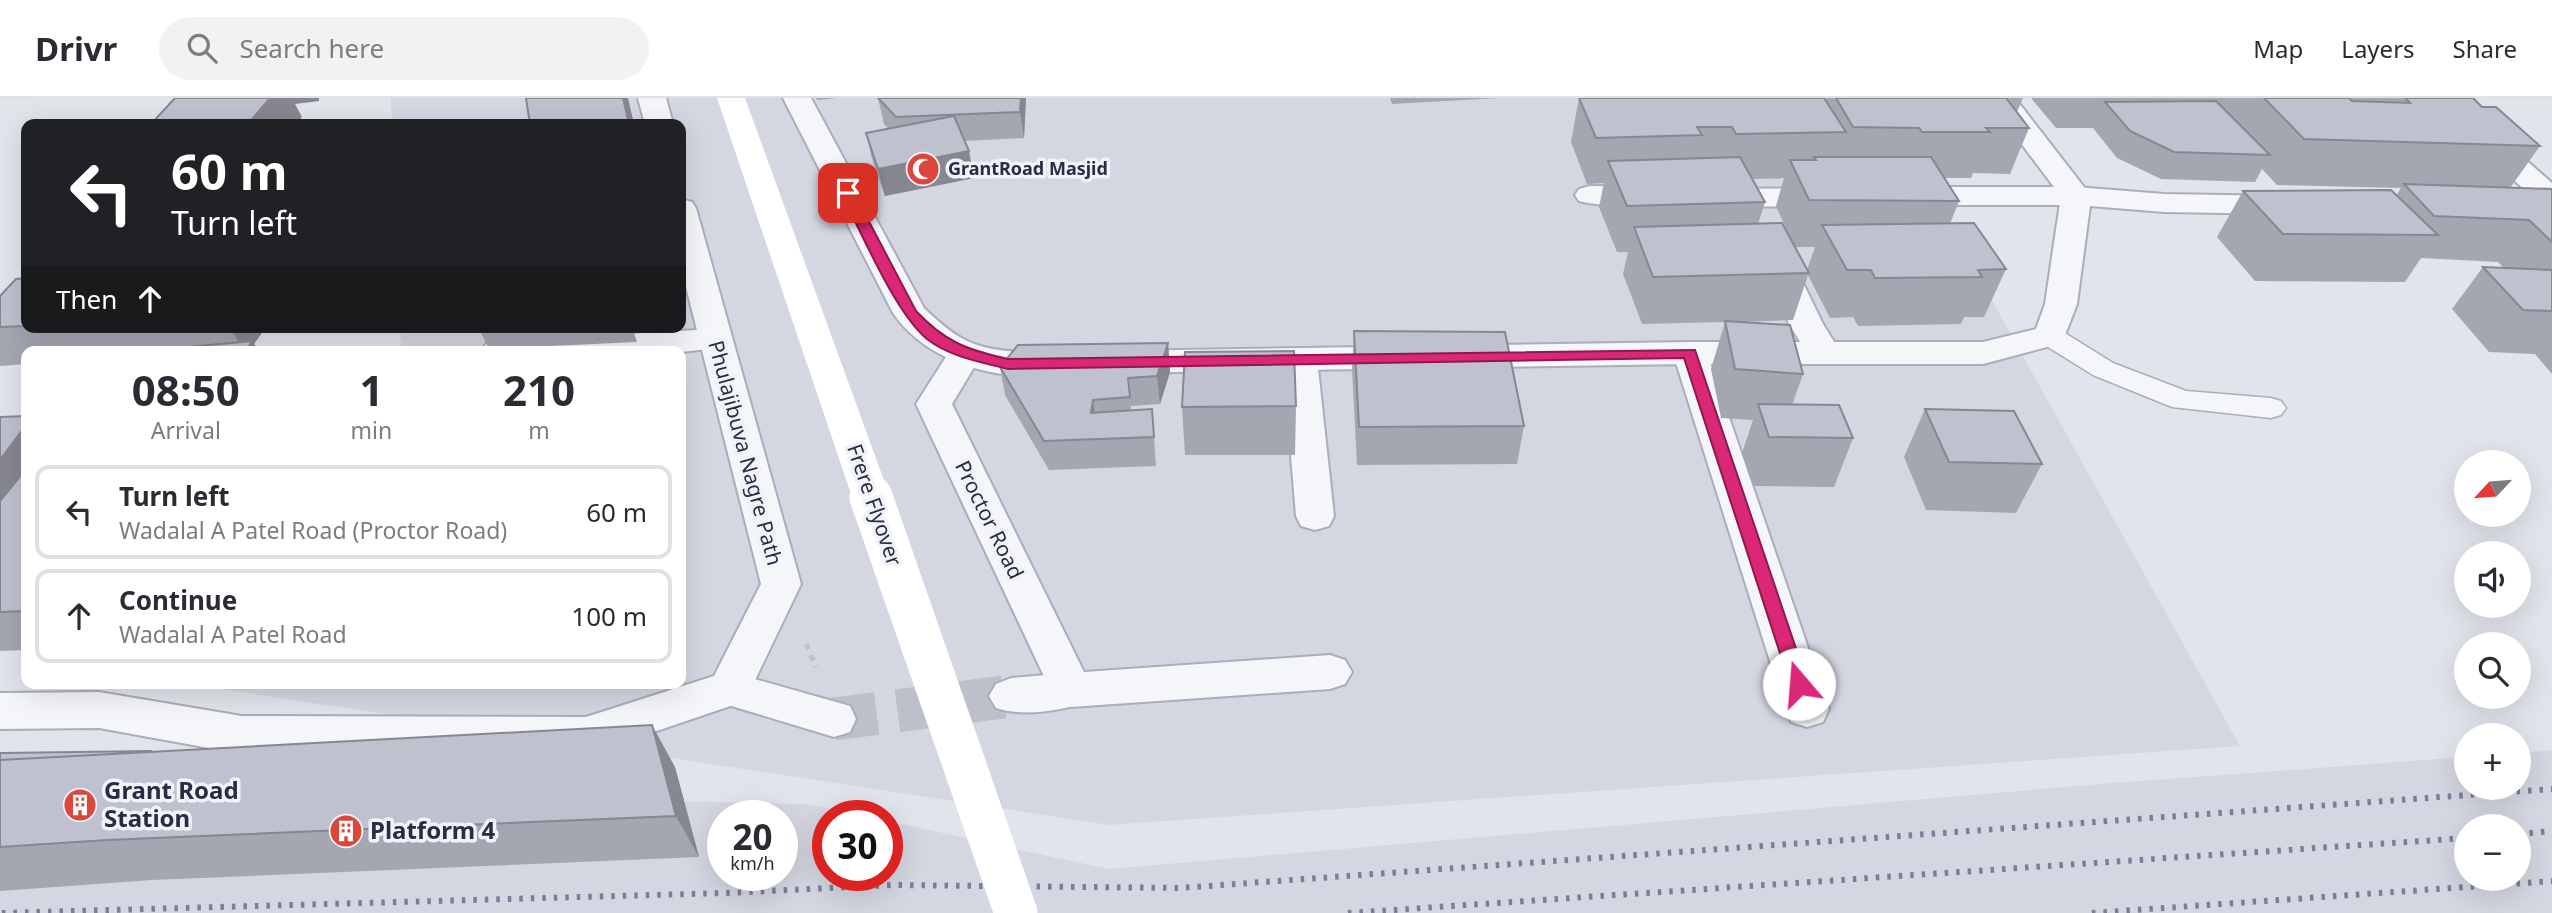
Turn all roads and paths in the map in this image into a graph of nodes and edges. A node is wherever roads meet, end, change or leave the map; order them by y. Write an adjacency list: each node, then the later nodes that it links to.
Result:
1 (653, 98): 6 (street)
2 (731, 98): 31 (main road, Frere Flyover, bridge)
3 (797, 98): 20 (street)
4 (2001, 98): 10 (street)
5 (2440, 98): 7 (street)
6 (658, 119)
7 (2521, 170): 8 (street); 11 (street)
8 (2552, 172)
9 (1590, 195): 13 (street)
10 (2076, 196): 12 (street); 13 (street); 15 (street)
11 (2552, 199)
12 (2316, 206)
13 (1757, 219): 19 (street)
14 (686, 227): 16 (street, Phulajibuva Nagre Path)
15 (2050, 336): 19 (street); 22 (lane)
16 (715, 340): 17 (street); 25 (street, Phulajibuva Nagre Path)
17 (606, 346)
18 (1690, 353): 19 (street); 21 (street); 28 (street)
19 (1824, 353)
20 (965, 354): 21 (street); 26 (street, Proctor Road)
21 (1300, 359): 23 (street)
22 (2271, 408)
23 (1315, 516)
24 (1330, 672): 26 (street)
25 (730, 689): 29 (street); 30 (street)
26 (1071, 690): 27 (street)
27 (1011, 696)
28 (1807, 709)
29 (0, 711)
30 (834, 719)
31 (1017, 913)

